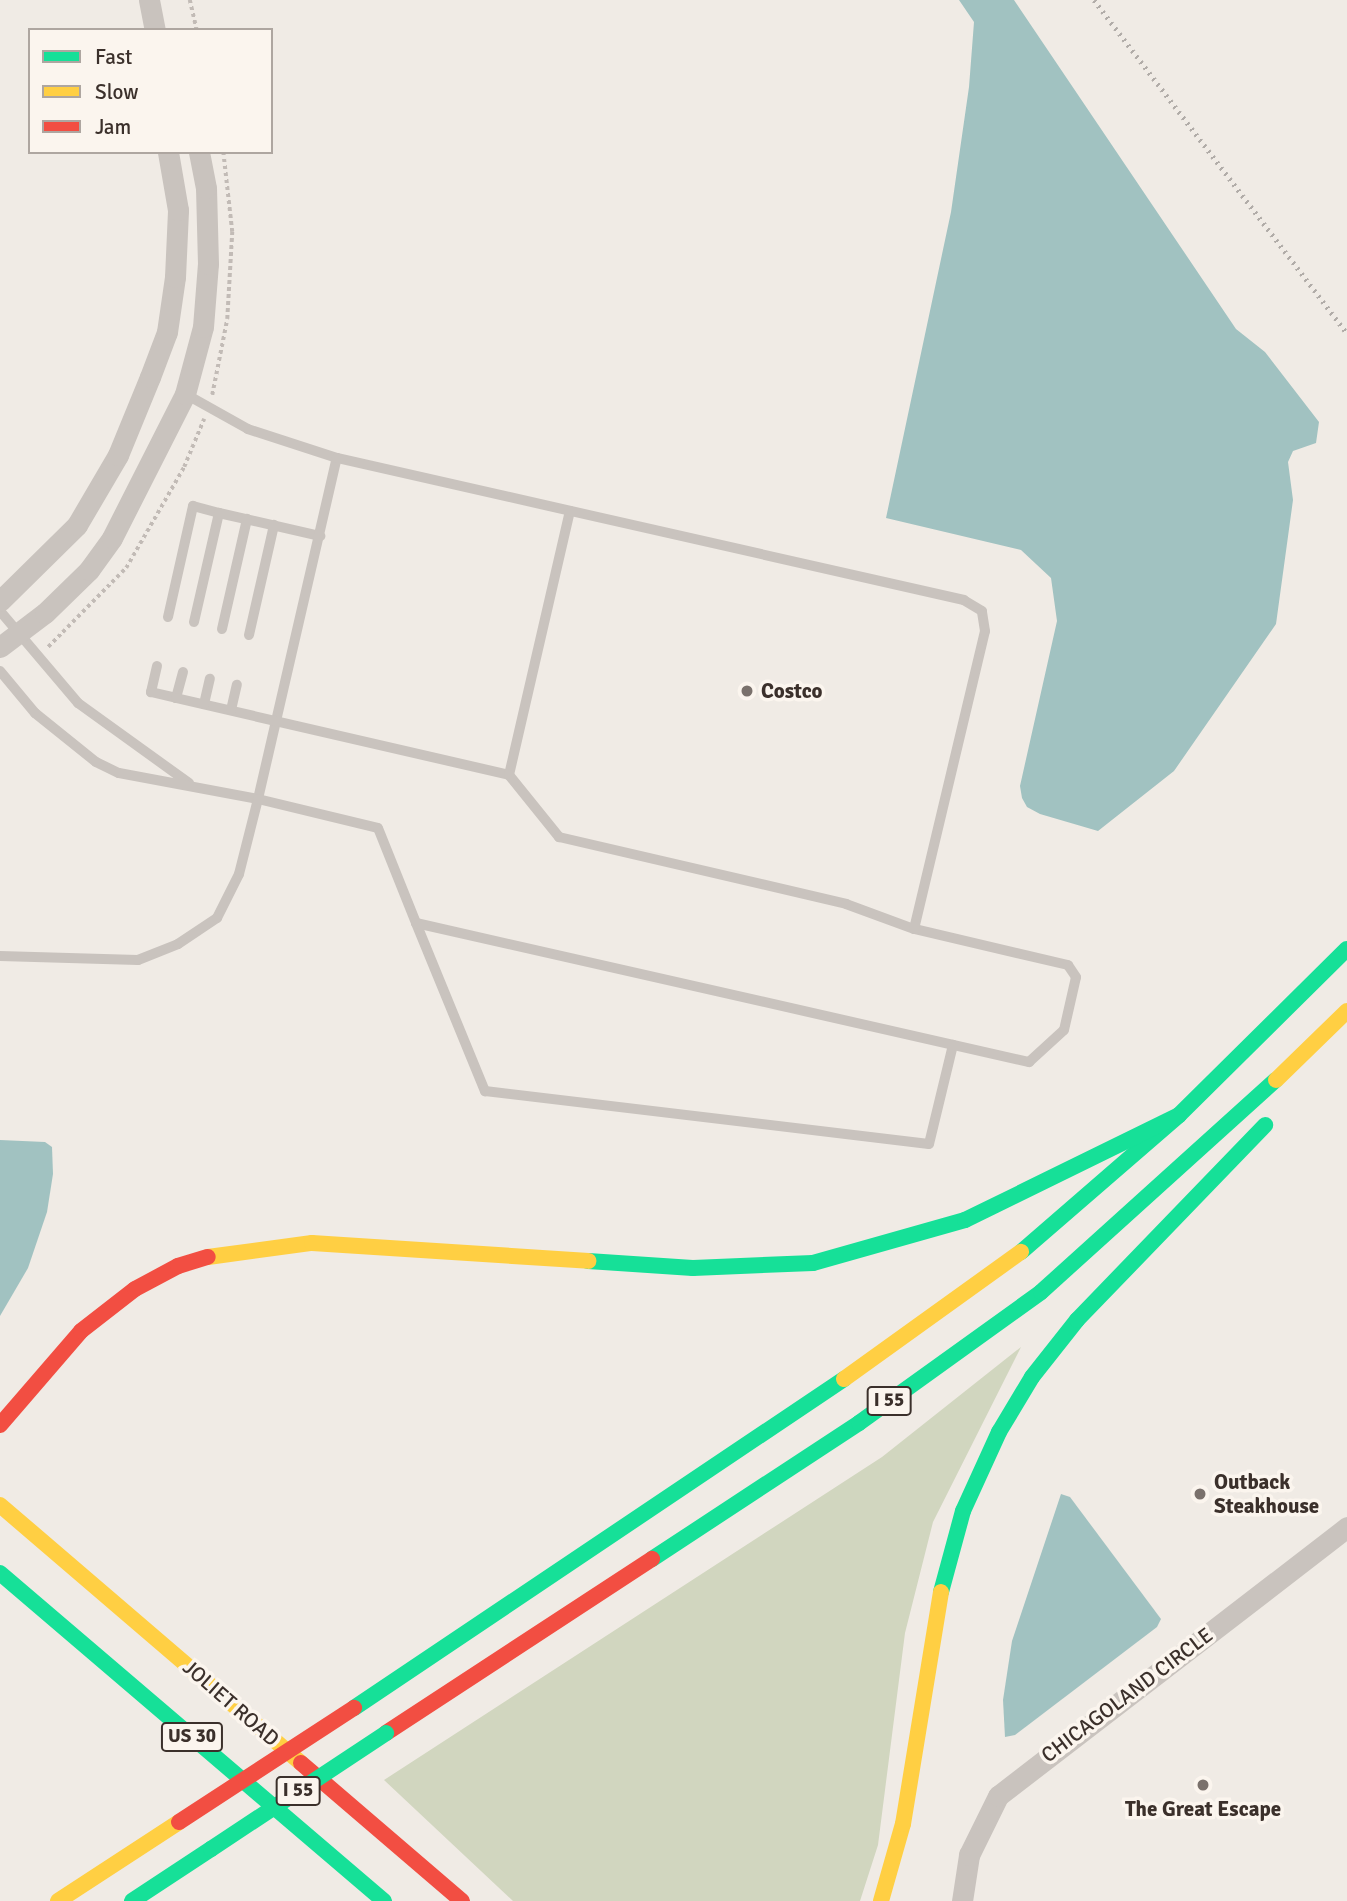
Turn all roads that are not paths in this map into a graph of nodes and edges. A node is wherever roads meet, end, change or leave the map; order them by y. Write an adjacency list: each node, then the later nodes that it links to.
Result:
1 (149, 0): 2 (street)
2 (155, 28)
3 (168, 154): 5 (street)
4 (199, 154): 6 (street)
5 (150, 377): 6 (street); 13 (street)
6 (185, 394): 7 (lane); 18 (street)
7 (337, 458): 8 (lane); 12 (lane)
8 (570, 511): 30 (lane); 34 (lane)
9 (219, 513): 10 (lane); 15 (lane); 16 (lane)
10 (247, 519): 11 (lane); 17 (lane)
11 (274, 525): 12 (lane); 19 (lane)
12 (320, 536): 29 (lane)
13 (0, 601)
14 (0, 611): 18 (lane)
15 (167, 617)
16 (194, 622)
17 (222, 629)
18 (18, 634): 20 (street); 31 (lane)
19 (249, 635)
20 (0, 647)
21 (156, 666): 26 (lane)
22 (0, 671): 31 (lane)
23 (183, 672): 26 (lane)
24 (210, 679): 27 (lane)
25 (237, 685): 28 (lane)
26 (176, 698): 27 (lane)
27 (204, 704): 28 (lane)
28 (231, 710): 29 (lane)
29 (276, 721): 30 (lane); 32 (lane)
30 (509, 775): 34 (lane)
31 (191, 784): 32 (lane)
32 (258, 799): 33 (lane); 36 (lane)
33 (416, 923): 38 (lane); 38 (lane)
34 (914, 929): 38 (lane)
35 (1347, 949): 40 (main road, I 55)
36 (0, 956)
37 (1347, 1011): 47 (main road, I 55, bridge)
38 (953, 1045)
39 (1279, 1111): 51 (main road)
40 (1180, 1115): 41 (main road); 46 (main road, I 55, bridge)
41 (0, 1425)
42 (0, 1505): 50 (main road, JOLIET ROAD / US 30)
43 (1347, 1527): 52 (street, CHICAGOLAND CIRCLE)
44 (0, 1573): 45 (main road, US 30)
45 (371, 1890): 48 (lane); 49 (main road, US 30)
46 (58, 1901)
47 (132, 1901)
48 (358, 1901)
49 (384, 1901)
50 (462, 1901)
51 (881, 1901)
52 (962, 1901)

